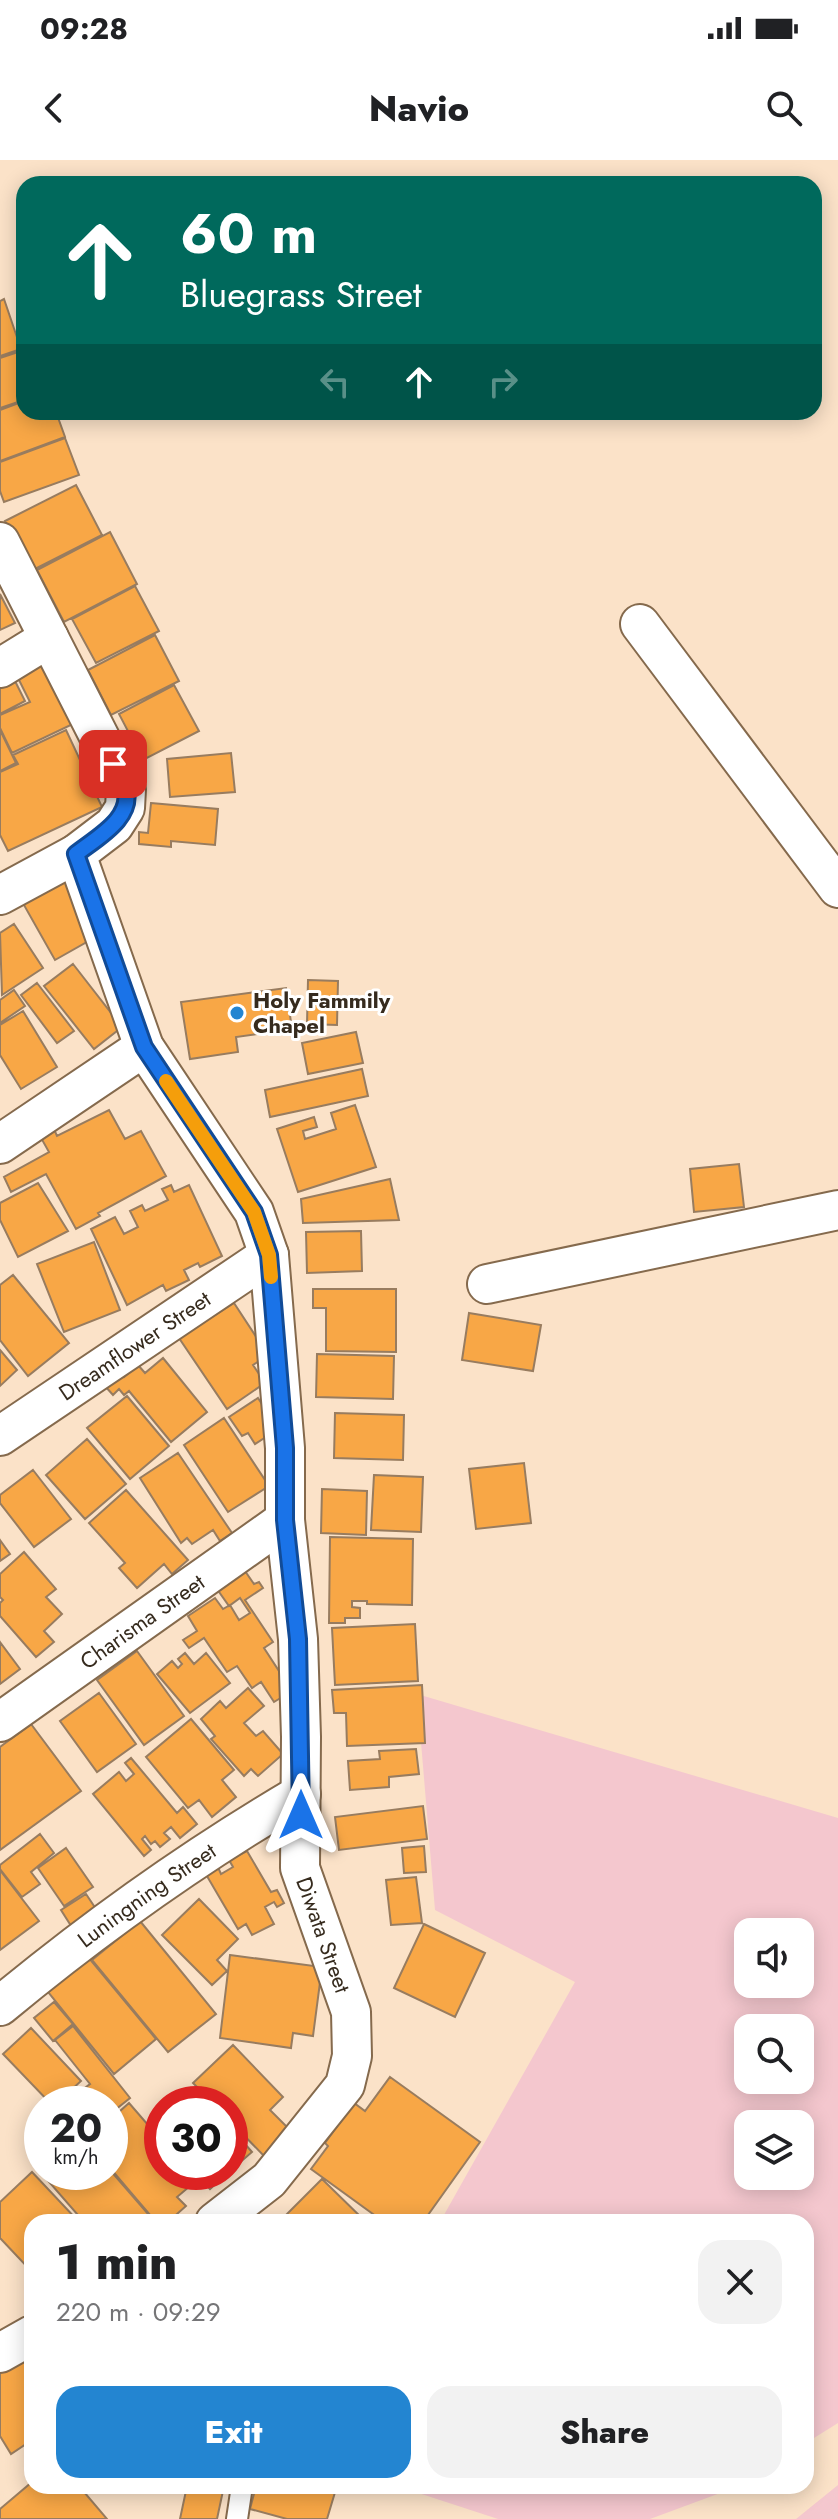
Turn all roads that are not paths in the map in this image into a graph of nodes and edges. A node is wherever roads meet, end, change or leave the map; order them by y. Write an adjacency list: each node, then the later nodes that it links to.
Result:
1 (0, 542): 3 (street)
2 (640, 624): 6 (street)
3 (49, 638): 4 (street); 5 (street)
4 (0, 668)
5 (76, 854): 7 (street); 8 (street, Diwata Street)
6 (838, 888)
7 (0, 895)
8 (144, 1047): 9 (street); 11 (street, Diwata Street)
9 (0, 1144)
10 (838, 1210): 12 (street)
11 (269, 1255): 13 (street, Dreamflower Street); 14 (street, Diwata Street)
12 (487, 1284)
13 (0, 1436)
14 (285, 1520): 15 (street, Charisma Street); 16 (street, Diwata Street)
15 (0, 1722)
16 (301, 1794): 17 (street, Luningning Street); 18 (street, Diwata Street)
17 (0, 2006)
18 (225, 2214)
19 (24, 2340): 20 (street)
20 (0, 2353)
21 (241, 2494): 22 (lane)
22 (237, 2519)

